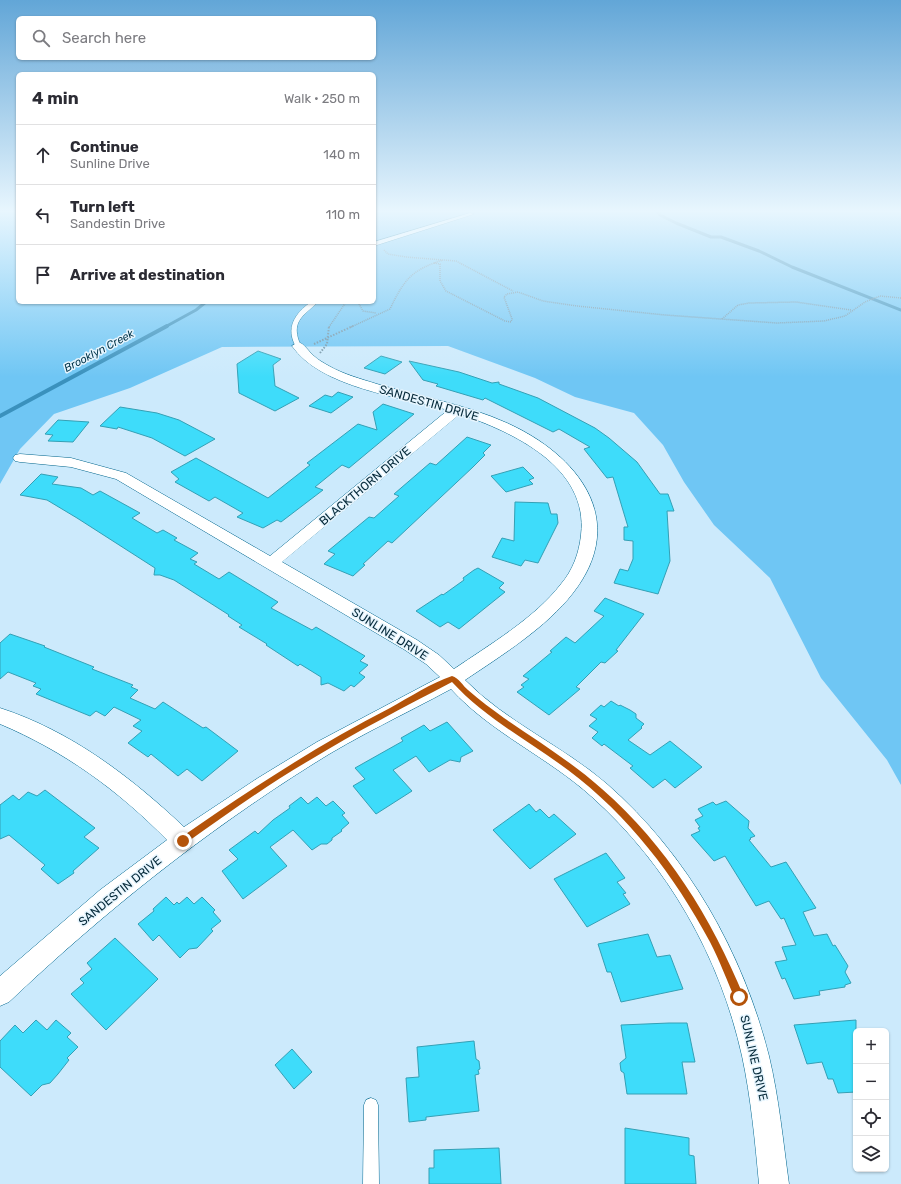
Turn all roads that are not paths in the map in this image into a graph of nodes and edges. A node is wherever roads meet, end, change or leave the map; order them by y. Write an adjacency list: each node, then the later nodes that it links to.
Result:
1 (312, 304): 2 (lane)
2 (303, 352): 3 (street, SANDESTIN DRIVE)
3 (458, 409): 5 (street, BLACKTHORN DRIVE); 6 (street, SANDESTIN DRIVE)
4 (20, 458): 5 (street, SUNLINE DRIVE)
5 (271, 563): 6 (street, SUNLINE DRIVE)
6 (452, 679): 8 (street, SANDESTIN DRIVE); 12 (street, SUNLINE DRIVE)
7 (0, 716): 8 (street)
8 (183, 841): 9 (street, SANDESTIN DRIVE)
9 (0, 993)
10 (371, 1105): 11 (lane)
11 (371, 1184)
12 (774, 1184)

